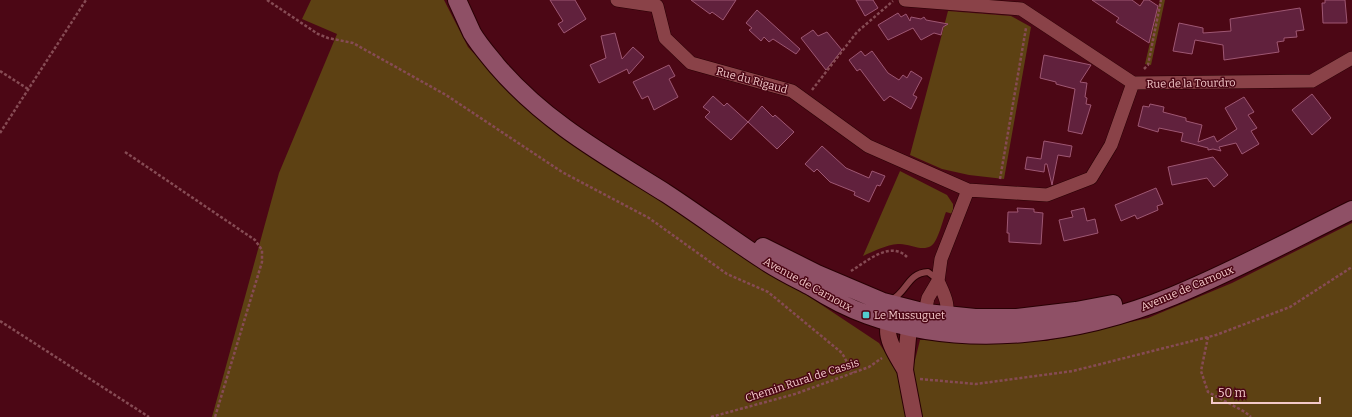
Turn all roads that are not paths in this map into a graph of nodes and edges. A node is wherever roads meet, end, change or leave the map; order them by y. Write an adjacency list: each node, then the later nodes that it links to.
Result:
1 (457, 0): 11 (main road, Avenue de Carnoux)
2 (617, 0): 4 (street, Rue du Rigaud)
3 (905, 0): 5 (street)
4 (659, 3): 8 (street, Rue du Rigaud)
5 (1024, 8): 7 (street)
6 (1352, 58): 7 (street, Rue de la Tourdro)
7 (1133, 84): 8 (street, Rue de la Tourdro)
8 (968, 190): 12 (street)
9 (1352, 197): 16 (main road, Avenue de Carnoux)
10 (1352, 210): 19 (main road, Avenue de Carnoux)
11 (705, 219): 13 (main road, Avenue de Carnoux); 17 (main road, Avenue de Carnoux)
12 (938, 281): 13 (lane); 15 (street); 16 (street)
13 (883, 302): 14 (main road, Avenue de Carnoux)
14 (904, 307): 15 (main road, Avenue de Carnoux); 17 (street); 18 (street)
15 (926, 313): 16 (main road, Avenue de Carnoux); 19 (street)
16 (947, 315): 19 (street)
17 (890, 322): 18 (main road, Avenue de Carnoux); 20 (street)
18 (909, 327): 19 (main road, Avenue de Carnoux); 20 (street)
19 (933, 332)
20 (905, 374): 21 (street)
21 (914, 417)

